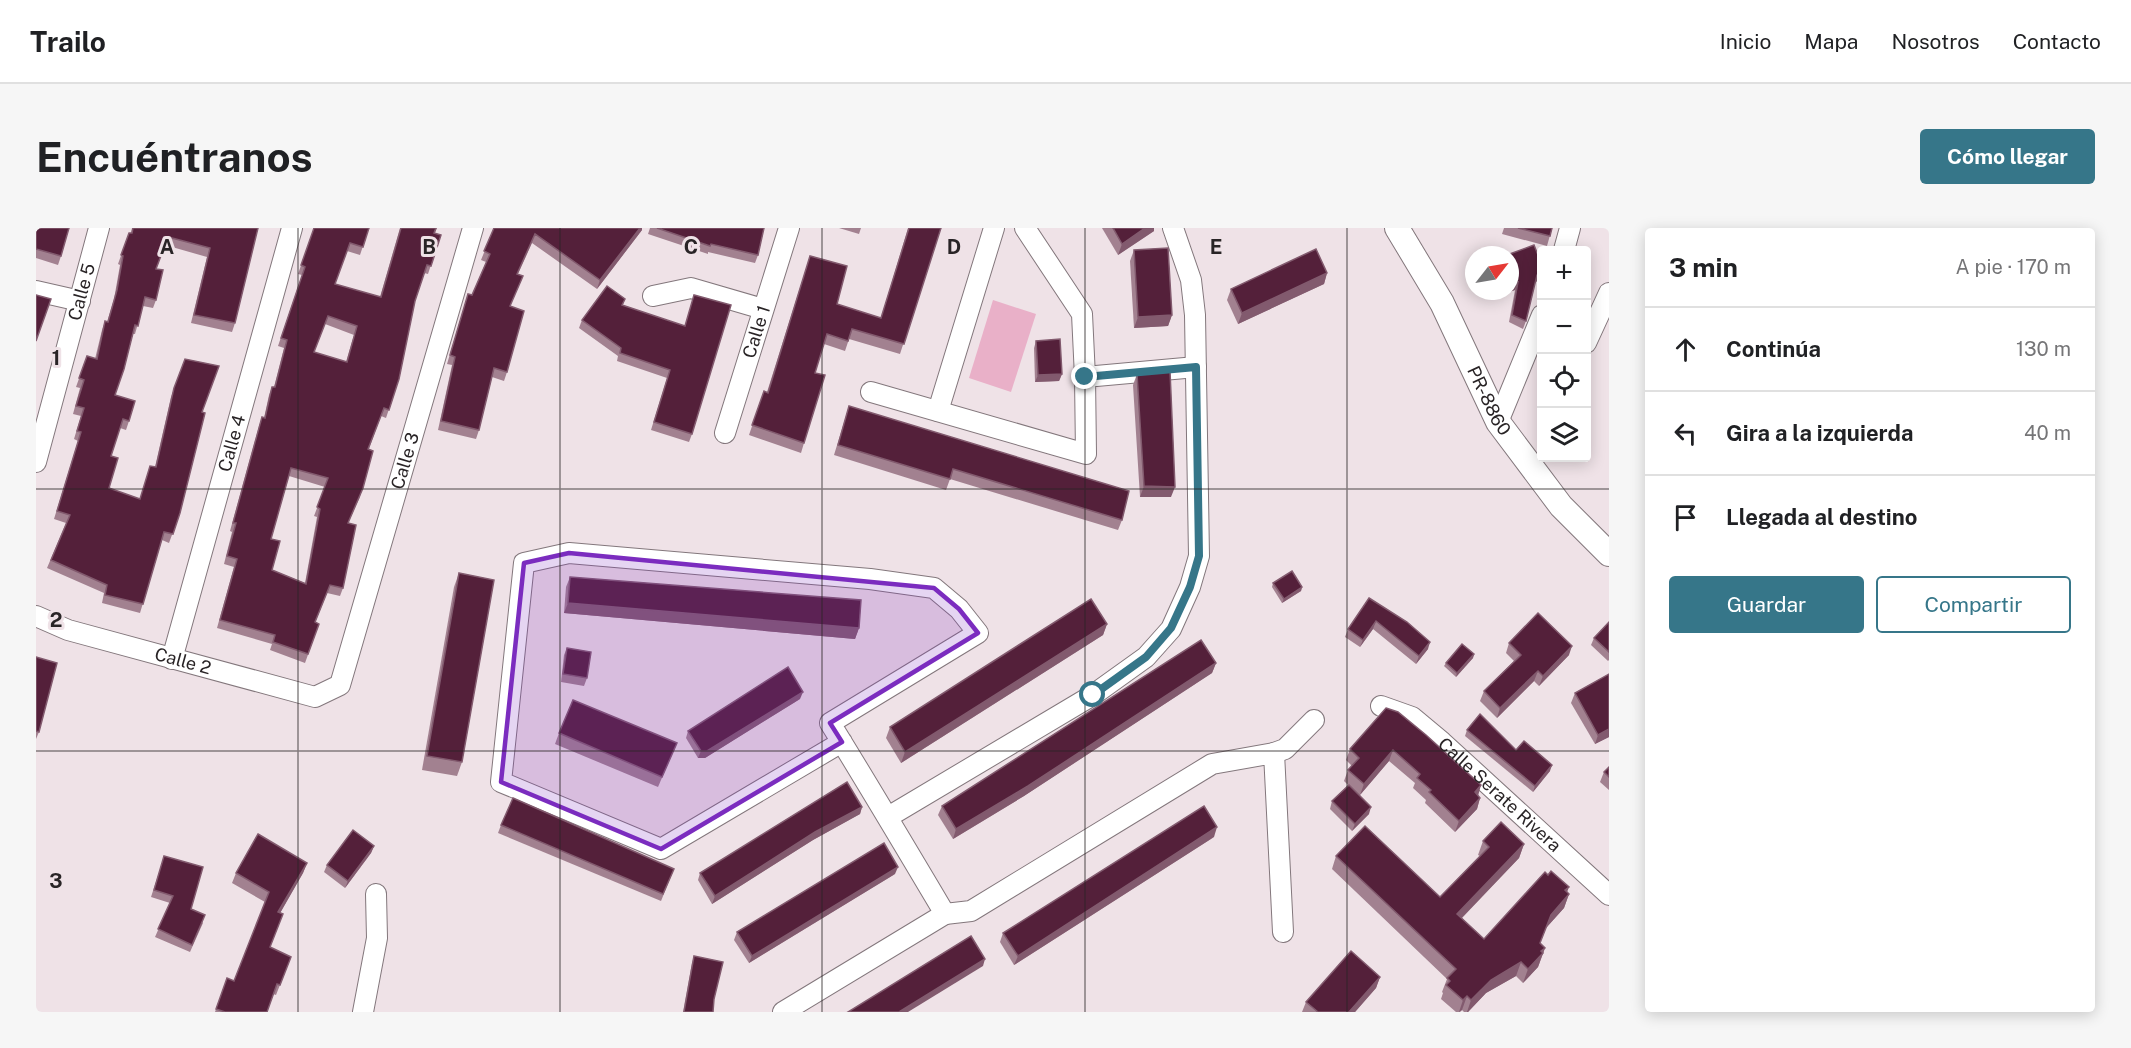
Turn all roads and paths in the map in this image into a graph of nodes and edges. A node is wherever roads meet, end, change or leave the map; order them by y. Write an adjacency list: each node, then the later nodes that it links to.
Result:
1 (99, 228): 14 (street, Calle 5)
2 (292, 228): 28 (street, Calle 4)
3 (473, 228): 29 (street, Calle 3)
4 (789, 228): 15 (street, Calle 1)
5 (994, 228): 21 (street)
6 (1025, 228): 19 (street)
7 (1173, 228): 18 (street)
8 (1398, 228): 22 (street, PR-8860 / PR-8860)
9 (1570, 228): 10 (street)
10 (1565, 246)
11 (36, 291): 14 (street)
12 (1609, 294): 17 (street)
13 (653, 296): 15 (street)
14 (80, 302): 24 (street, Calle 5)
15 (763, 309): 23 (street, Calle 1)
16 (1537, 327): 22 (street)
17 (1591, 334)
18 (1196, 367): 19 (street); 34 (street)
19 (1085, 377): 21 (street)
20 (871, 392): 21 (street)
21 (938, 411)
22 (1498, 422): 25 (street, PR-8860 / PR-8860)
23 (725, 433)
24 (37, 457)
25 (1539, 467): 26 (street, PR-8860 / PR-8860)
26 (1609, 554)
27 (36, 616): 28 (street, Calle 2)
28 (172, 658): 29 (street, Calle 2)
29 (332, 689)
30 (1382, 706): 36 (street, Calle Serate Rivera)
31 (1314, 720): 33 (street)
32 (842, 742): 32 (street); 34 (street)
33 (1274, 753): 37 (street); 38 (street)
34 (888, 817): 37 (street)
35 (376, 894): 39 (street)
36 (1609, 896)
37 (945, 914): 40 (street)
38 (1283, 933)
39 (363, 1012)
40 (783, 1012)

